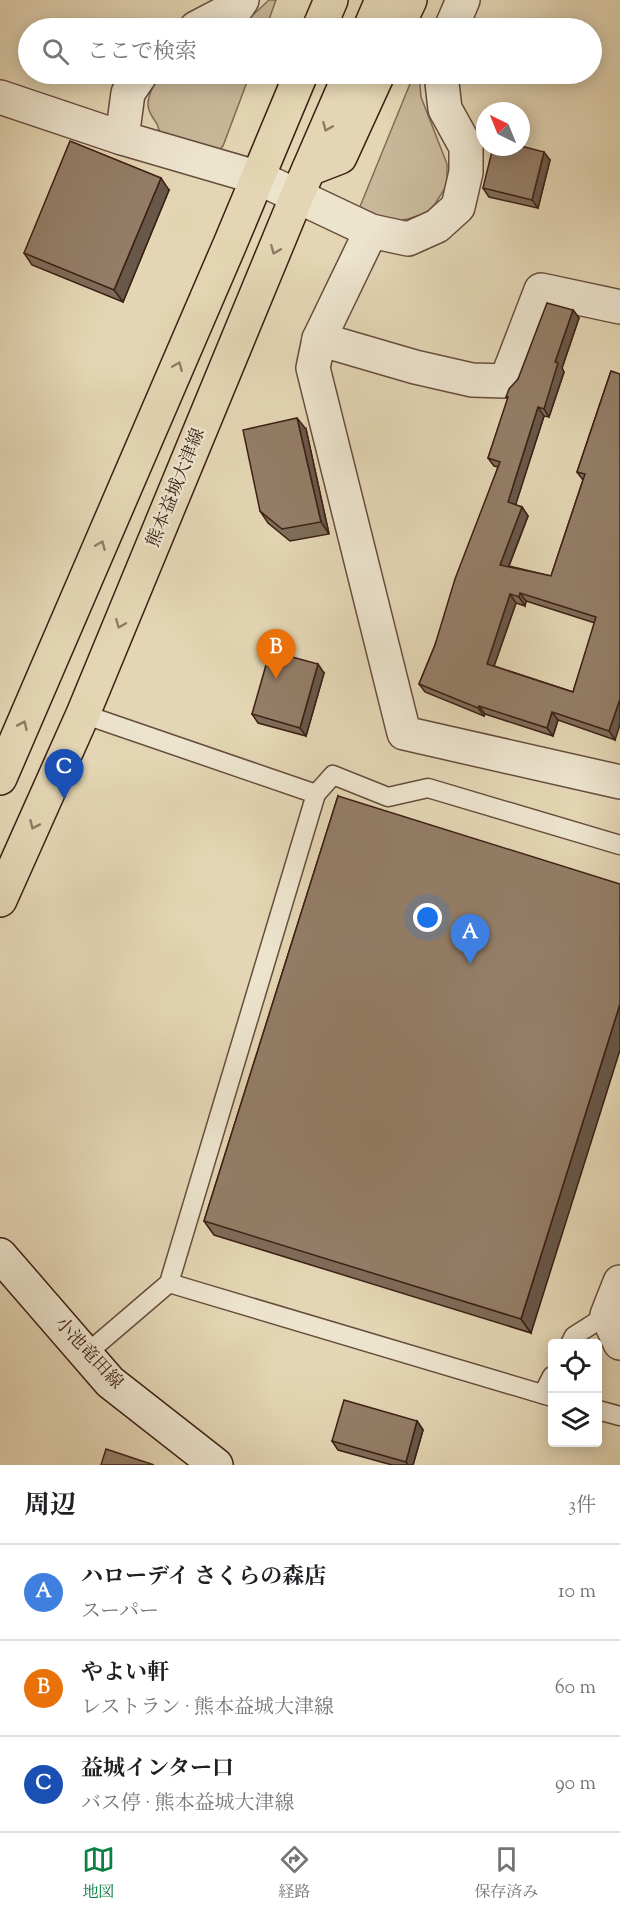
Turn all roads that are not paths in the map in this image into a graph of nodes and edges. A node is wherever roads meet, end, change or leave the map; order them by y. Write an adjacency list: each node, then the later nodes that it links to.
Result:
1 (242, 0): 6 (street)
2 (331, 0): 7 (main road)
3 (382, 0): 8 (main road)
4 (410, 0): 9 (main road)
5 (463, 0): 10 (street)
6 (215, 18)
7 (323, 18)
8 (374, 18)
9 (402, 18)
10 (455, 18)
11 (134, 84): 17 (street)
12 (297, 84): 18 (main road)
13 (346, 84): 19 (main road, 熊本益城大津線, one-way to 19)
14 (373, 84): 19 (main road)
15 (442, 84): 20 (street)
16 (0, 98): 17 (street)
17 (122, 138): 18 (street)
18 (258, 178): 19 (street); 24 (main road, one-way to 18)
19 (303, 183): 20 (street); 23 (main road, 熊本益城大津線, one-way to 23)
20 (371, 231): 22 (street)
21 (620, 308): 22 (street)
22 (319, 339): 25 (street)
23 (83, 714): 26 (lane); 28 (main road, 熊本益城大津線, one-way to 28)
24 (0, 778)
25 (620, 782)
26 (315, 794): 27 (lane); 31 (lane)
27 (620, 845)
28 (0, 900)
29 (0, 1254): 34 (street, 小池竜田線)
30 (620, 1282): 32 (street)
31 (169, 1283): 34 (lane); 35 (lane)
32 (614, 1329): 33 (lane)
33 (572, 1339)
34 (86, 1354): 38 (street, 小池竜田線)
35 (548, 1396)
36 (602, 1411): 37 (lane)
37 (620, 1416)
38 (216, 1465)

